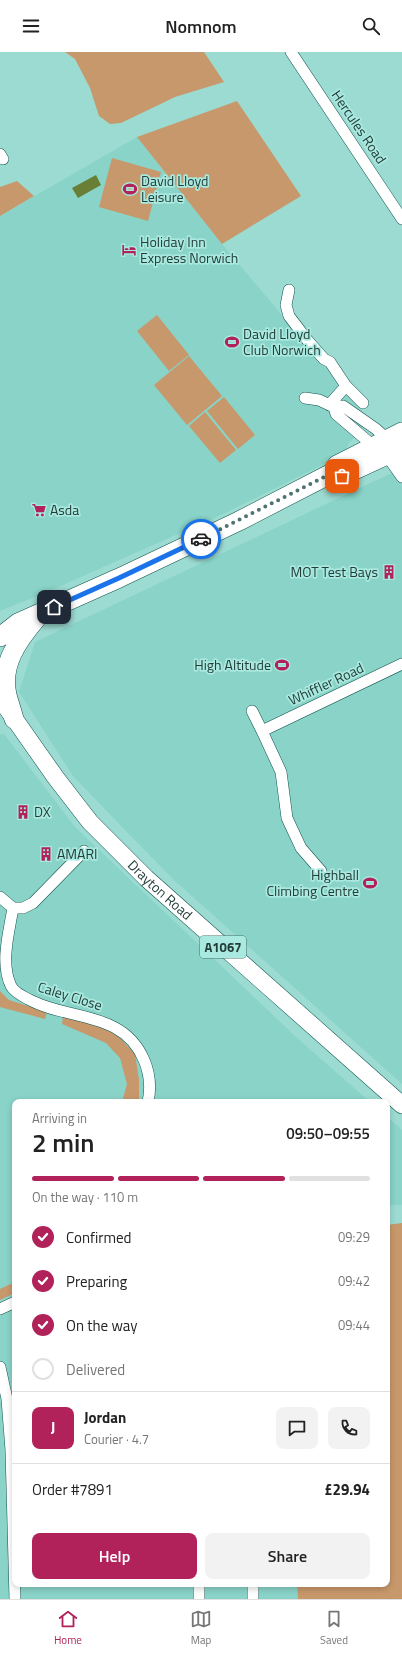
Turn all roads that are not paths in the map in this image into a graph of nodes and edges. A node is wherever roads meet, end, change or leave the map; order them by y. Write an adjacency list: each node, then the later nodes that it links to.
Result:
1 (291, 52): 2 (street, Hercules Road)
2 (402, 219)
3 (289, 290): 4 (street)
4 (346, 386): 6 (street); 7 (street)
5 (305, 398): 7 (street)
6 (363, 403)
7 (332, 406): 8 (street); 8 (street)
8 (393, 448): 9 (street); 10 (highway)
9 (402, 477)
10 (41, 613): 11 (highway); 12 (highway); 16 (highway)
11 (0, 624)
12 (0, 637)
13 (402, 664): 17 (street, Whiffler Road)
14 (0, 698): 16 (main road, Drayton Road / A1067)
15 (252, 711): 17 (street)
16 (7, 717): 23 (main road, Drayton Road / A1067)
17 (262, 730): 19 (street)
18 (84, 851): 21 (street)
19 (321, 871)
20 (0, 897): 21 (street)
21 (13, 908): 22 (street, Caley Close)
22 (148, 1099)
23 (402, 1105)
24 (12, 1303): 25 (street)
25 (0, 1309)
26 (0, 1367): 27 (street)
27 (12, 1518)
28 (15, 1587): 31 (street)
29 (199, 1587): 32 (street)
30 (253, 1587): 33 (street)
31 (15, 1599)
32 (199, 1599)
33 (253, 1599)

